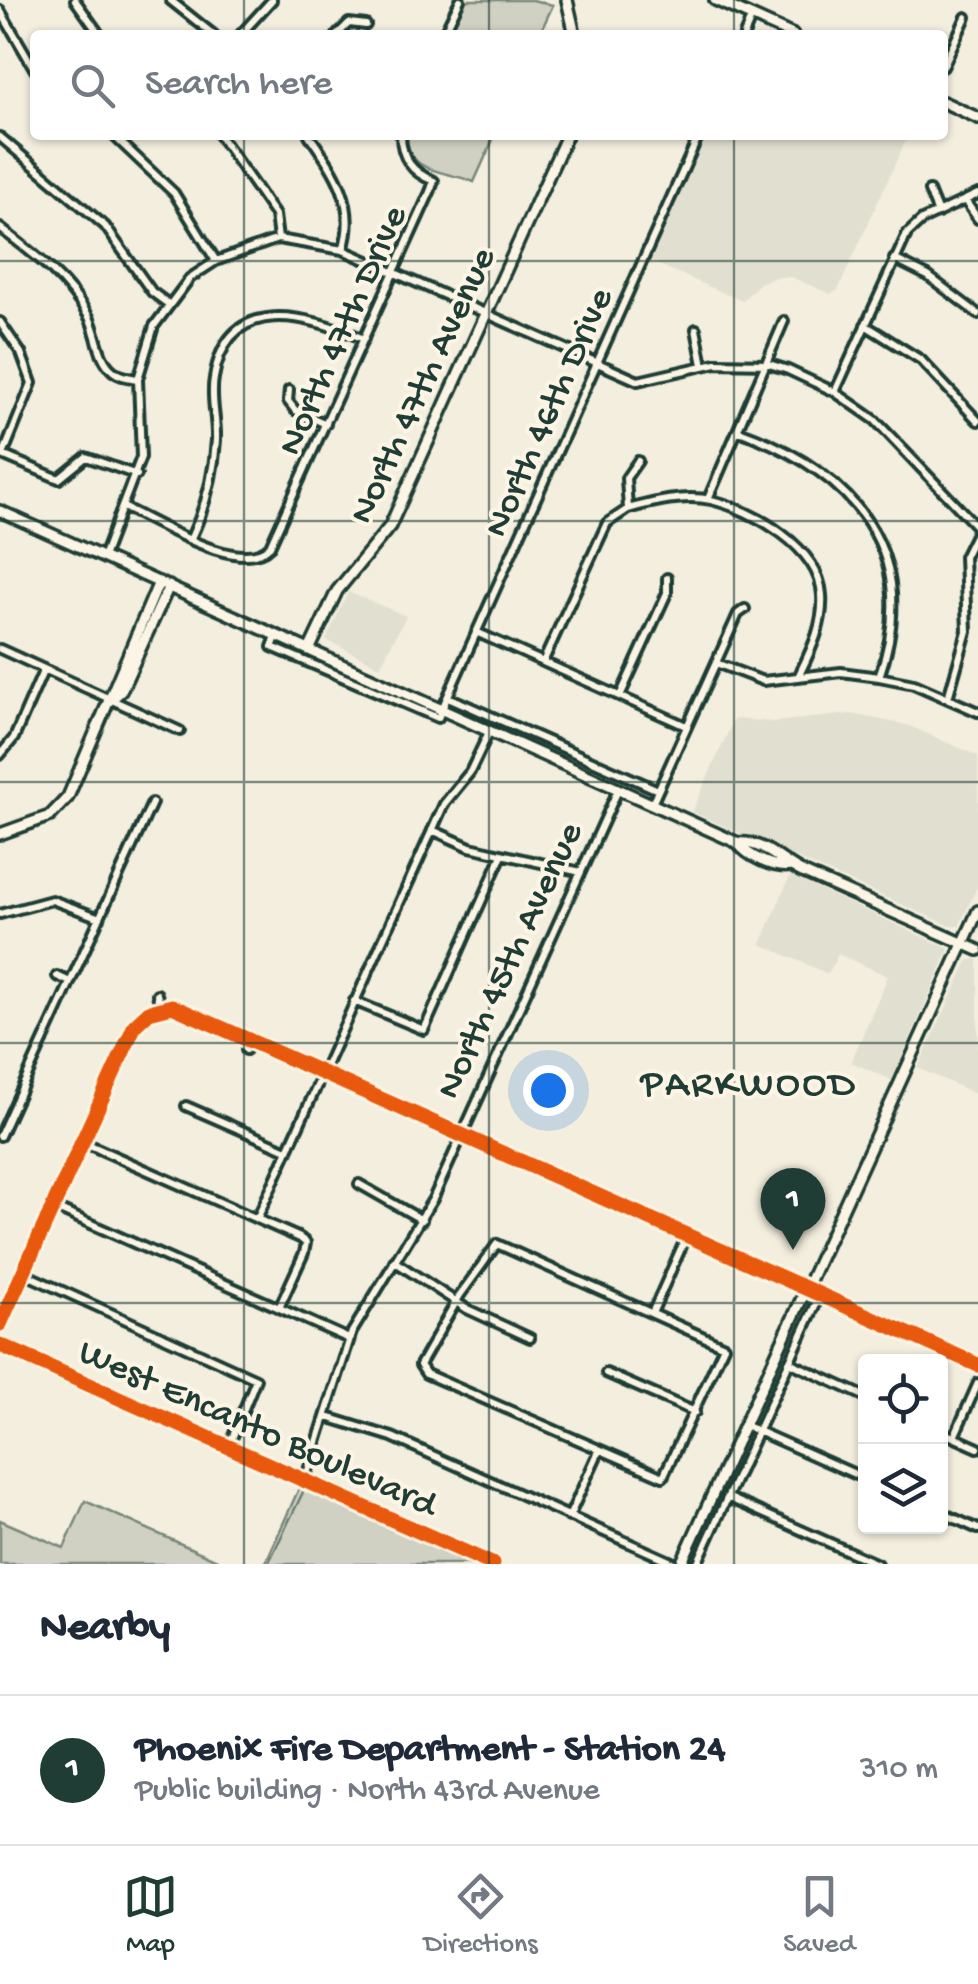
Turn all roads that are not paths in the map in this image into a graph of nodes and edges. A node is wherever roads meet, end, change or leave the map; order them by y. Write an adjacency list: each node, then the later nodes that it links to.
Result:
1 (75, 0): 11 (street)
2 (170, 0): 12 (street)
3 (272, 0): 13 (street)
4 (460, 0): 15 (street)
5 (567, 0): 16 (main road)
6 (715, 0): 8 (main road)
7 (0, 10): 20 (street)
8 (752, 16): 17 (street); 18 (main road)
9 (966, 16): 19 (street)
10 (366, 25): 14 (street)
11 (96, 30)
12 (208, 30)
13 (245, 30)
14 (342, 30)
15 (446, 30)
16 (574, 30)
17 (746, 30)
18 (782, 30)
19 (948, 56)
20 (30, 61)
21 (948, 104): 22 (main road)
22 (978, 118)
23 (0, 137): 41 (street)
24 (118, 140): 39 (street)
25 (222, 140): 36 (street)
26 (312, 140): 37 (street)
27 (402, 140): 40 (street, North 47th Drive)
28 (565, 140): 43 (main road, North 47th Avenue)
29 (696, 140): 49 (street, North 46th Drive)
30 (929, 190): 33 (street)
31 (978, 194): 32 (street)
32 (966, 202): 33 (street); 34 (street)
33 (938, 213): 38 (street)
34 (978, 220)
35 (0, 228): 52 (street)
36 (278, 239): 37 (street); 39 (street)
37 (343, 250): 40 (street)
38 (894, 258): 42 (street); 46 (street)
39 (216, 261): 41 (street)
40 (394, 274): 43 (street); 48 (street, North 47th Drive)
41 (168, 304): 52 (street)
42 (978, 314)
43 (486, 315): 49 (street); 77 (main road, North 47th Avenue)
44 (784, 321): 51 (street)
45 (0, 322): 60 (street)
46 (865, 325): 54 (street); 55 (street)
47 (696, 329): 50 (street)
48 (364, 339): 56 (street, North 47th Drive); 68 (street)
49 (596, 364): 50 (street); 74 (street, North 46th Drive)
50 (703, 364): 51 (street)
51 (769, 364): 54 (street); 57 (street)
52 (138, 379): 62 (street)
53 (289, 390): 56 (street)
54 (835, 392): 67 (street)
55 (978, 421)
56 (326, 424): 68 (street, North 47th Drive)
57 (738, 431): 59 (street); 83 (street)
58 (718, 446): 59 (street)
59 (729, 452): 63 (street)
60 (2, 454): 62 (street)
61 (638, 460): 65 (street)
62 (137, 474): 64 (street)
63 (708, 499): 65 (street); 82 (street)
64 (125, 508): 68 (street); 69 (street)
65 (628, 509): 79 (street)
66 (0, 511): 69 (main road)
67 (978, 528): 73 (street)
68 (191, 538)
69 (103, 557): 71 (main road)
70 (667, 578): 84 (street)
71 (164, 584): 76 (main road); 87 (main road)
72 (745, 609): 80 (street)
73 (968, 631): 75 (street); 86 (street)
74 (476, 632): 79 (street); 85 (street, North 46th Drive)
75 (978, 632)
76 (277, 634): 77 (main road); 88 (street)
77 (310, 648): 88 (main road)
78 (0, 649): 81 (street)
79 (544, 662): 84 (street)
80 (716, 663): 82 (street); 90 (street)
81 (44, 669): 87 (street); 93 (street)
82 (799, 676): 83 (street)
83 (879, 677): 86 (street)
84 (620, 696): 90 (street)
85 (448, 697): 88 (street, North 46th Drive); 95 (street)
86 (948, 698): 89 (street)
87 (112, 699): 91 (street); 99 (main road)
88 (442, 710): 92 (main road)
89 (978, 712)
90 (686, 726): 95 (street)
91 (180, 732)
92 (489, 732): 94 (main road); 98 (street)
93 (0, 755)
94 (618, 790): 97 (main road); 101 (street, North 45th Avenue)
95 (658, 790): 97 (street)
96 (152, 803): 104 (street)
97 (652, 805): 105 (main road)
98 (432, 830): 100 (street); 110 (street)
99 (0, 834)
100 (502, 855): 101 (street); 110 (street)
101 (581, 872): 116 (street, North 45th Avenue)
102 (978, 910): 105 (main road)
103 (0, 914): 104 (street)
104 (100, 918): 108 (street)
105 (963, 944): 106 (main road); 133 (main road)
106 (978, 950)
107 (57, 976): 108 (street)
108 (70, 982): 117 (street)
109 (157, 994): 111 (street)
110 (354, 1001): 114 (street)
111 (160, 1007): 112 (street); 118 (street)
112 (251, 1040): 113 (street); 114 (street)
113 (246, 1050)
114 (322, 1072): 116 (street); 119 (street)
115 (186, 1106): 119 (street)
116 (461, 1135): 120 (street); 127 (street, North 45th Avenue)
117 (0, 1136)
118 (83, 1142): 124 (street); 126 (street)
119 (287, 1150): 126 (street)
120 (534, 1167): 121 (street); 123 (street)
121 (530, 1178)
122 (359, 1184): 127 (street)
123 (614, 1202): 125 (street); 128 (street)
124 (53, 1207): 131 (street); 136 (street)
125 (610, 1212)
126 (257, 1219): 136 (street)
127 (422, 1220): 129 (street, North 45th Avenue)
128 (687, 1235): 130 (street); 137 (street)
129 (394, 1261): 135 (street); 140 (street, North 45th Avenue)
130 (757, 1266): 132 (street); 133 (street)
131 (23, 1274): 138 (street); 153 (street)
132 (752, 1277)
133 (807, 1288): 134 (street); 149 (main road)
134 (820, 1295): 142 (street); 143 (street)
135 (455, 1302): 137 (street); 139 (street); 155 (street)
136 (280, 1308): 140 (street)
137 (652, 1311): 147 (street)
138 (0, 1324)
139 (530, 1338)
140 (349, 1339): 148 (street, North 45th Avenue)
141 (0, 1345): 153 (main road, West Encanto Boulevard)
142 (789, 1362): 146 (street); 150 (street)
143 (978, 1366)
144 (606, 1373): 147 (street)
145 (978, 1383): 152 (street)
146 (858, 1394)
147 (695, 1412): 155 (street)
148 (327, 1416): 157 (street, North 45th Avenue); 160 (street)
149 (744, 1424): 150 (street); 163 (main road)
150 (758, 1431): 156 (street); 158 (street)
151 (948, 1434): 152 (street)
152 (954, 1437): 154 (street)
153 (228, 1446): 157 (main road, West Encanto Boulevard)
154 (978, 1448)
155 (599, 1451): 160 (street)
156 (858, 1475)
157 (305, 1480): 162 (main road, West Encanto Boulevard)
158 (727, 1497): 164 (street); 165 (street)
159 (948, 1516): 161 (street)
160 (569, 1517): 163 (street)
161 (978, 1529)
162 (492, 1564)
163 (679, 1564)
164 (696, 1564)
165 (877, 1564)

